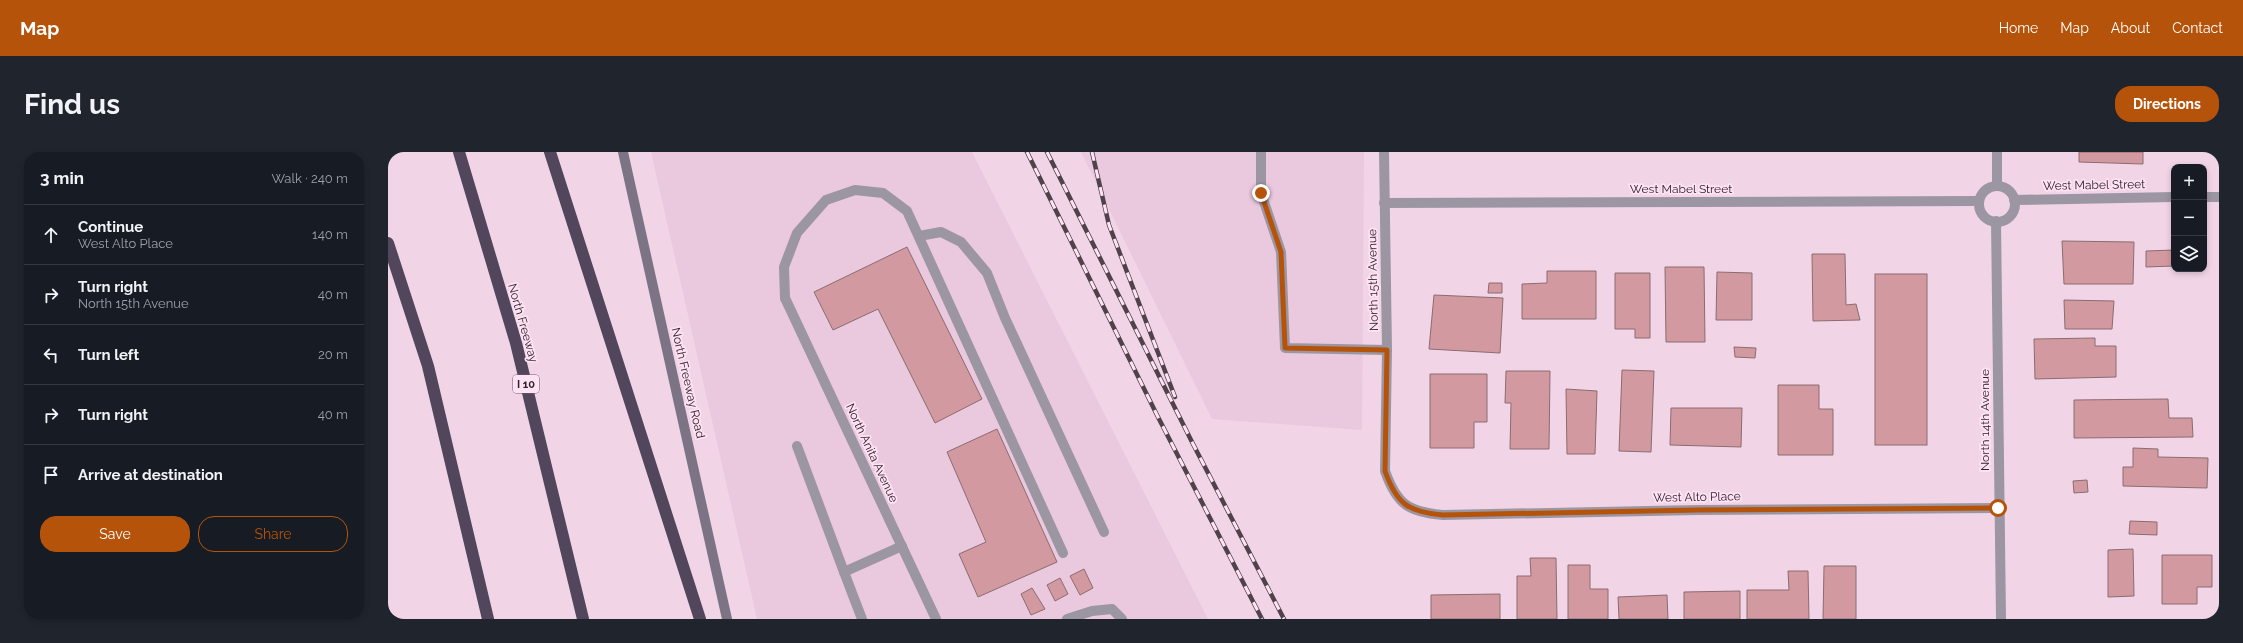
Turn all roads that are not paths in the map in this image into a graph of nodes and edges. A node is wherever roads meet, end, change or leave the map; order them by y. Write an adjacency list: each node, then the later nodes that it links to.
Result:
1 (459, 152): 26 (highway, North Freeway / I 10)
2 (550, 152): 27 (highway)
3 (623, 152): 28 (main road, North Freeway Road)
4 (1261, 152): 17 (street)
5 (1384, 152): 13 (street, North 15th Avenue)
6 (1997, 152): 7 (street)
7 (1997, 186): 11 (street); 12 (street)
8 (2171, 197): 11 (street, West Mabel Street)
9 (2207, 197): 10 (street)
10 (2219, 197)
11 (2014, 200): 14 (street)
12 (1979, 201): 13 (street, West Mabel Street); 14 (street)
13 (1384, 203): 17 (street, North 15th Avenue)
14 (1996, 222): 20 (street, North 14th Avenue)
15 (919, 236): 21 (street); 22 (street, North Anita Avenue); 23 (street)
16 (388, 243): 25 (highway)
17 (1387, 350): 19 (street, North 15th Avenue)
18 (797, 446): 24 (street)
19 (1399, 500): 20 (street, West Alto Place)
20 (1998, 508): 33 (street, North 14th Avenue)
21 (1104, 532)
22 (902, 546): 24 (street); 30 (street, North Anita Avenue)
23 (1063, 552)
24 (844, 572): 29 (street)
25 (488, 619)
26 (583, 619)
27 (700, 619)
28 (727, 619)
29 (862, 619)
30 (936, 619)
31 (1066, 619): 32 (street)
32 (1122, 619)
33 (2001, 619)

